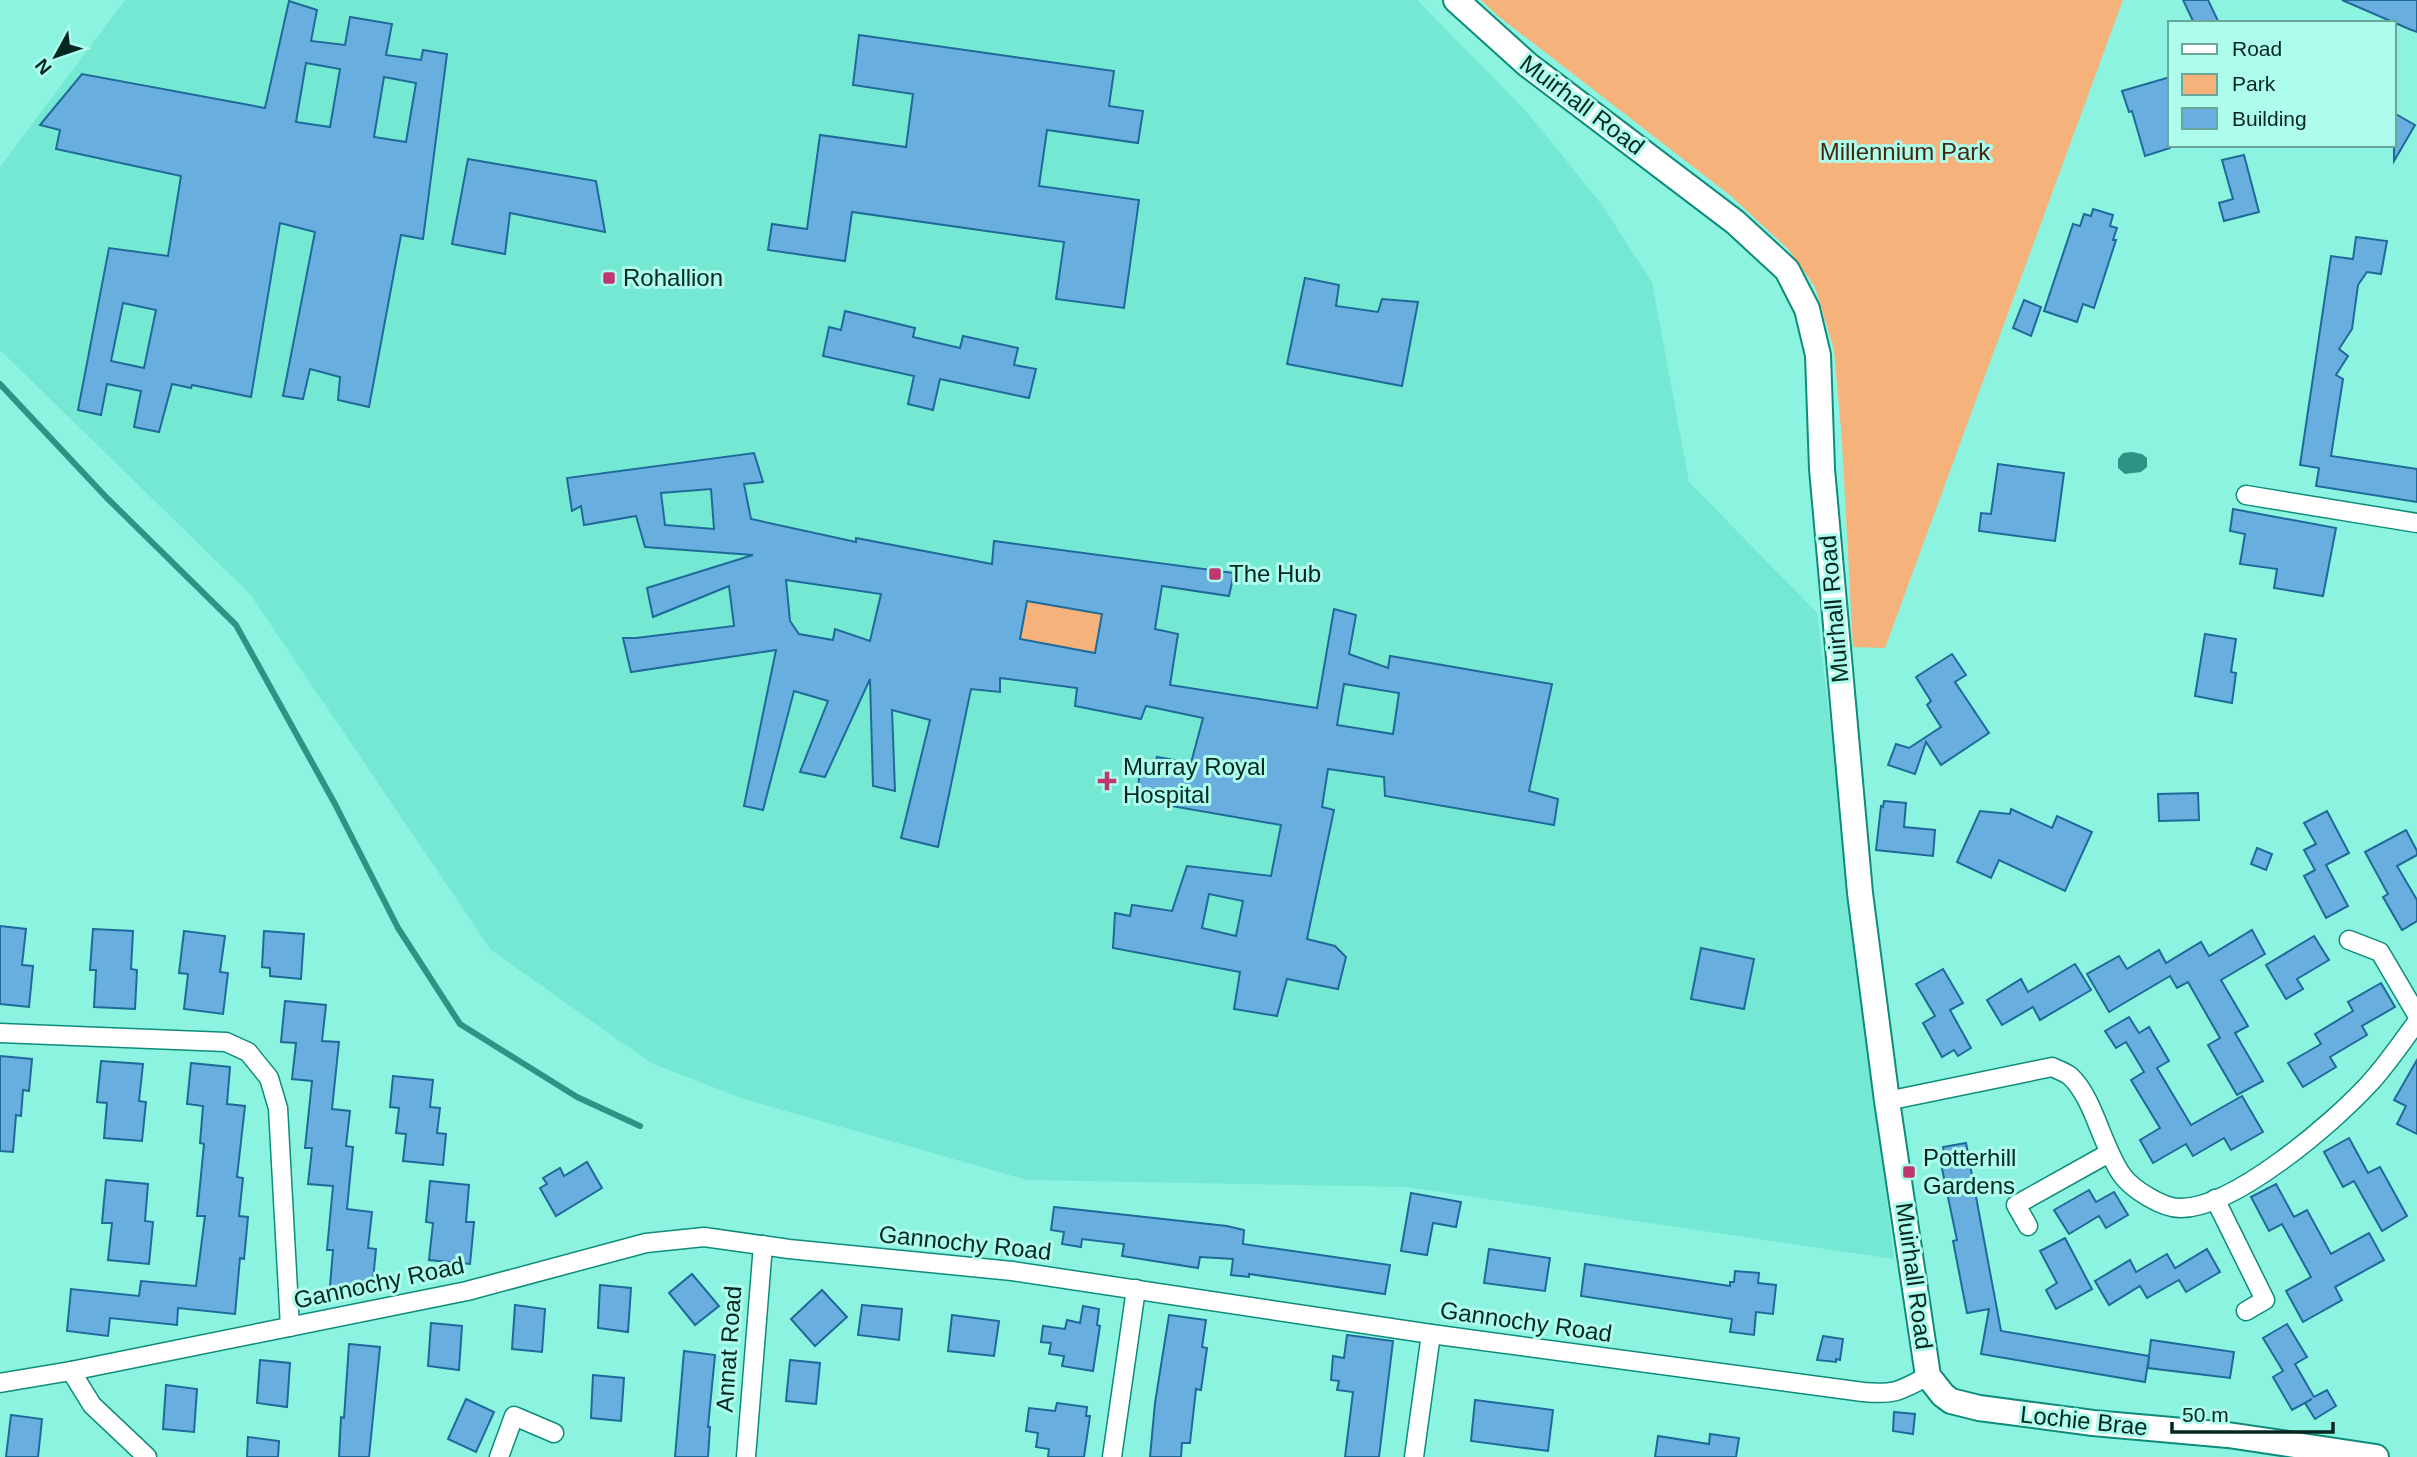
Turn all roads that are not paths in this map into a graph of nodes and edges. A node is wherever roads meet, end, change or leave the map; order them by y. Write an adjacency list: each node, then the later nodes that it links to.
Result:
1 (1456, 0): 8 (street, Muirhall Road)
2 (2246, 495): 3 (street)
3 (2417, 523)
4 (2349, 940): 5 (street)
5 (2417, 1014)
6 (2417, 1022): 10 (street)
7 (0, 1033): 15 (street)
8 (1887, 1101): 9 (street); 18 (street, Muirhall Road)
9 (2109, 1153): 10 (street); 11 (street)
10 (2215, 1199): 14 (street)
11 (2028, 1226)
12 (763, 1245): 13 (street, Gannochy Road); 15 (street, Gannochy Road); 23 (street, Annat Road)
13 (1136, 1289): 16 (street, Gannochy Road); 24 (street)
14 (2246, 1311)
15 (290, 1327): 17 (street, Gannochy Road)
16 (1431, 1334): 18 (street, Gannochy Road); 25 (street)
17 (71, 1371): 19 (street, Gannochy Road); 21 (street)
18 (1928, 1376): 26 (street, Lochie Brae)
19 (0, 1383)
20 (554, 1433): 22 (street)
21 (147, 1457)
22 (499, 1457)
23 (746, 1457)
24 (1112, 1457)
25 (1414, 1457)
26 (2376, 1457)

